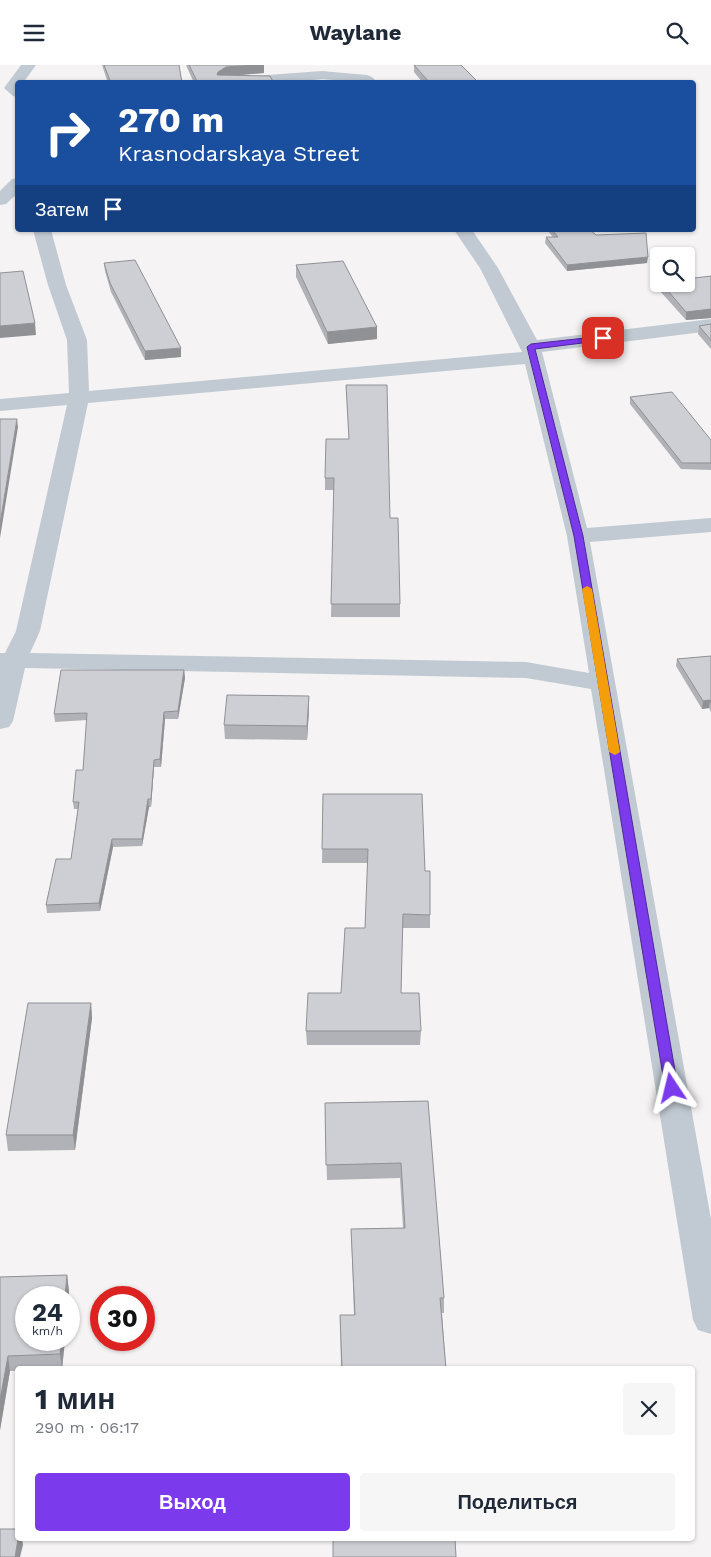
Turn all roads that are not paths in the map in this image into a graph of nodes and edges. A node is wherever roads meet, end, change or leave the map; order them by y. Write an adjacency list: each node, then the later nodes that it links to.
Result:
1 (29, 65): 3 (street)
2 (359, 65): 6 (street)
3 (17, 80)
4 (262, 80): 5 (street)
5 (360, 80)
6 (367, 80)
7 (15, 186): 8 (street)
8 (0, 200)
9 (43, 232): 13 (street)
10 (464, 232): 12 (street)
11 (711, 325): 12 (street)
12 (532, 352): 13 (street); 16 (street)
13 (79, 397): 14 (street); 17 (street)
14 (0, 405)
15 (711, 525): 16 (street)
16 (578, 536): 18 (street)
17 (7, 660): 18 (street); 19 (street)
18 (603, 683): 20 (street)
19 (0, 721)
20 (711, 1320)

